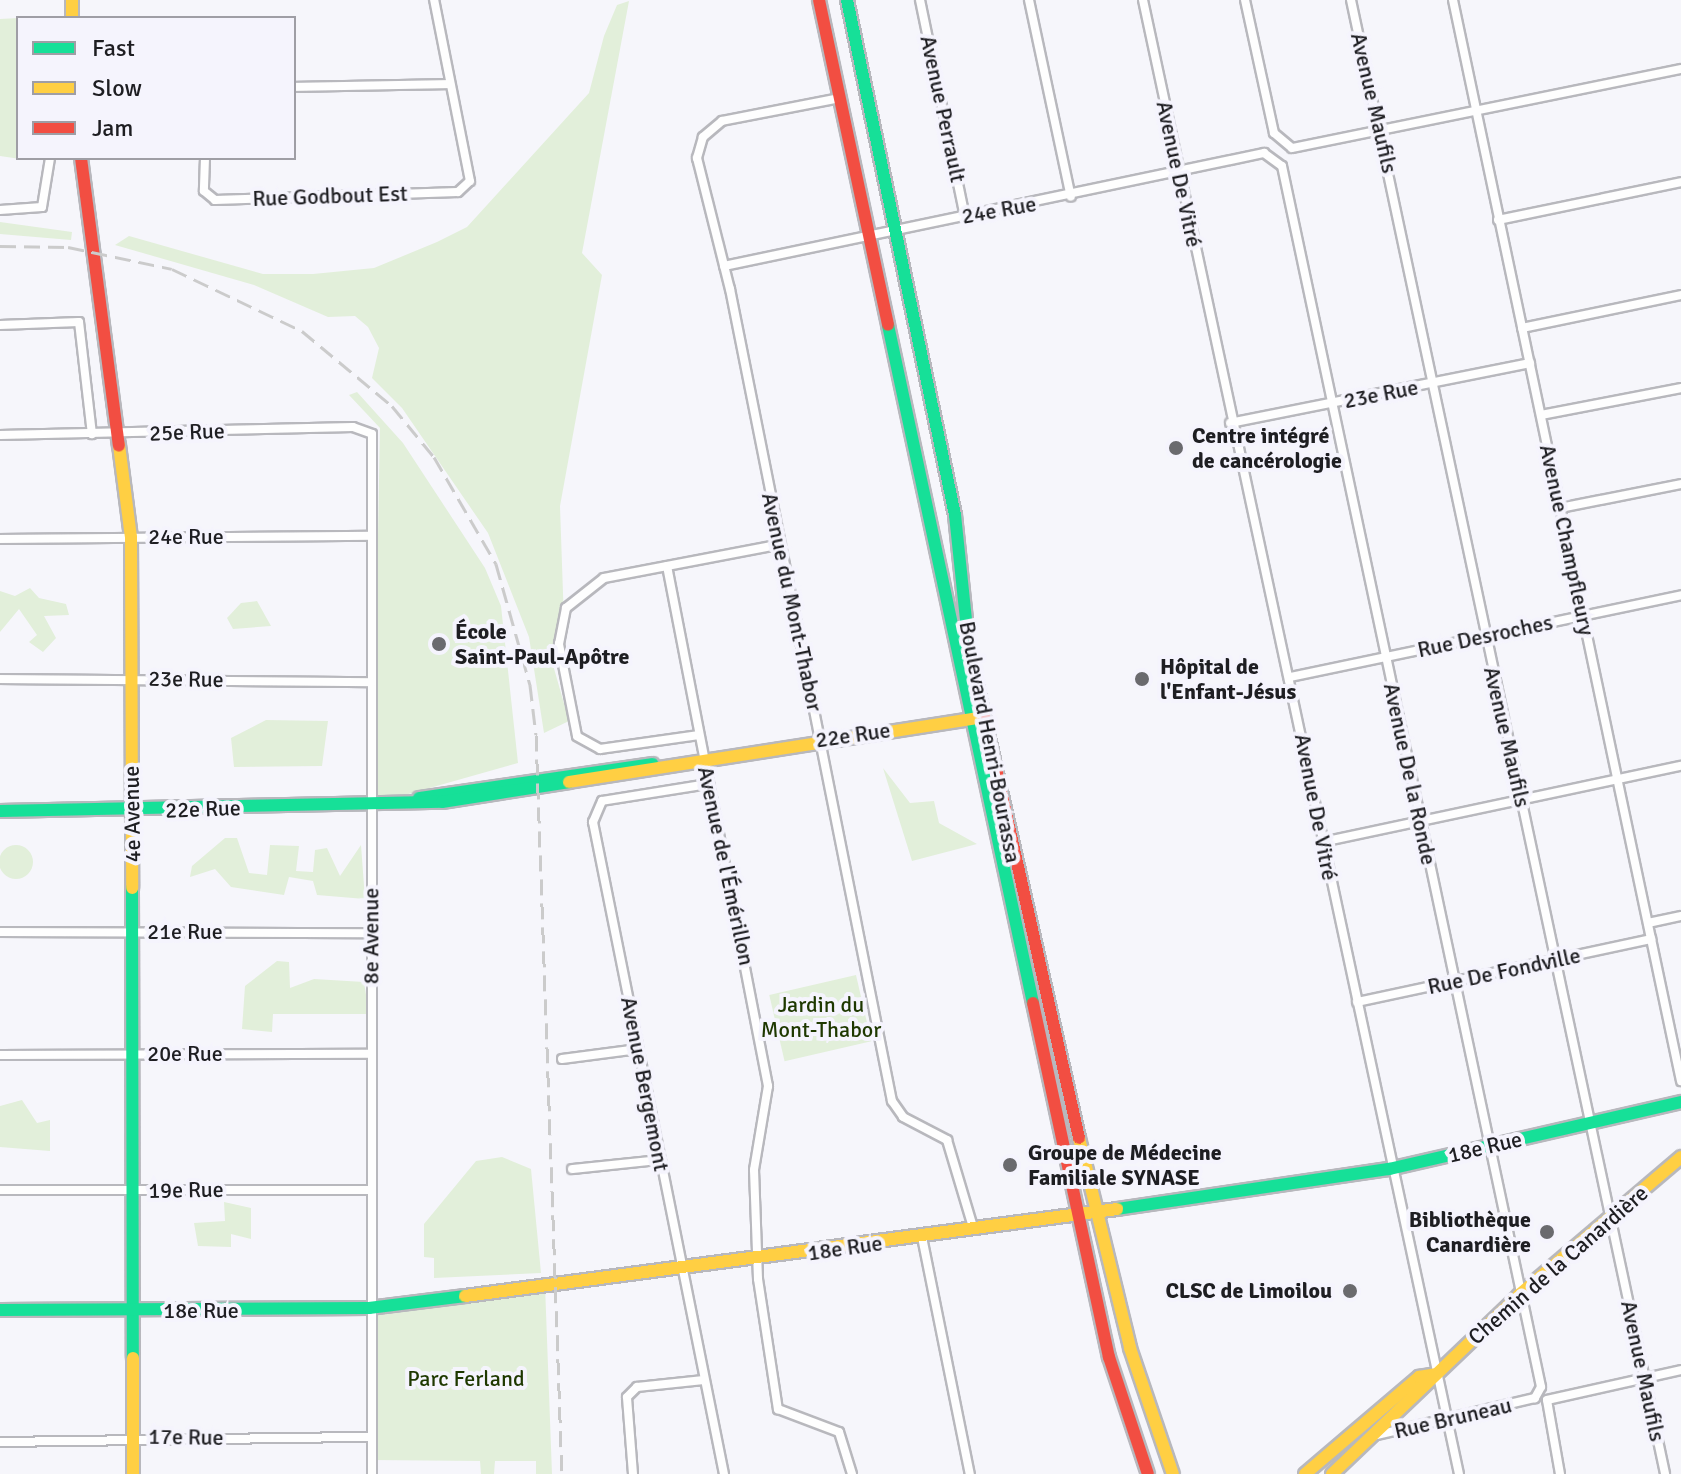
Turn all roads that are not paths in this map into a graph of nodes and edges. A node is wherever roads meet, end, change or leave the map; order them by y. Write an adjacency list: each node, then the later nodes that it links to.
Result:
1 (434, 0): 11 (street)
2 (819, 0): 13 (main road, Boulevard Henri-Bourassa)
3 (847, 0): 26 (main road, Boulevard Henri-Bourassa)
4 (920, 0): 24 (street, Avenue Perrault)
5 (1029, 0): 22 (street)
6 (1143, 0): 20 (street, Avenue De Vitré)
7 (1245, 0): 15 (street)
8 (1351, 0): 15 (street, Avenue Maufils)
9 (1453, 0): 14 (street, Avenue Champfleury)
10 (1681, 69): 14 (street)
11 (449, 84): 12 (street); 19 (street, Rue Godbout Est)
12 (296, 87)
13 (840, 98): 27 (main road, Boulevard Henri-Bourassa); 28 (street, Avenue du Mont-Thabor)
14 (1476, 109): 15 (street); 25 (street, Avenue Champfleury)
15 (1381, 132): 33 (street, Avenue Maufils)
16 (1275, 155): 20 (street, 24e Rue); 35 (street, Avenue De la Ronde)
17 (50, 160): 23 (street)
18 (81, 160): 39 (main road, 4e Avenue)
19 (205, 160)
20 (1180, 173): 22 (street, 24e Rue); 37 (street, Avenue De Vitré)
21 (1681, 182): 25 (street)
22 (1071, 197): 24 (street, 24e Rue)
23 (0, 210)
24 (965, 217): 26 (street, 24e Rue)
25 (1498, 220): 31 (street, Avenue Champfleury)
26 (895, 227): 27 (street, 24e Rue); 57 (main road, Boulevard Henri-Bourassa)
27 (869, 232): 28 (street, 24e Rue); 57 (main road, Boulevard Henri-Bourassa)
28 (724, 266): 47 (street, Avenue du Mont-Thabor)
29 (1681, 295): 31 (street)
30 (0, 325): 38 (street)
31 (1522, 328): 32 (street, Avenue Champfleury)
32 (1530, 363): 33 (street, 23e Rue); 36 (street, Avenue Champfleury)
33 (1433, 384): 35 (street, 23e Rue); 51 (street, Avenue Maufils)
34 (1681, 388): 36 (street)
35 (1332, 403): 37 (street, 23e Rue); 52 (street, Avenue De la Ronde)
36 (1541, 415): 43 (street, Avenue Champfleury)
37 (1230, 423): 53 (street, Avenue De Vitré)
38 (92, 434): 39 (street, 25e Rue); 41 (street, 25e Rue)
39 (121, 434): 40 (street, 25e Rue); 45 (main road, 4e Avenue)
40 (372, 434): 44 (street, 8e Avenue)
41 (0, 435)
42 (1681, 484): 43 (street)
43 (1560, 508): 50 (street, Avenue Champfleury)
44 (371, 536): 45 (street, 24e Rue); 56 (street, 8e Avenue)
45 (131, 537): 46 (street, 24e Rue); 54 (main road, 4e Avenue)
46 (0, 539)
47 (777, 545): 48 (street); 59 (street, Avenue du Mont-Thabor)
48 (667, 566): 58 (street, Avenue de l'Émérillon); 58 (street)
49 (1681, 595): 50 (street, Rue Desroches)
50 (1582, 616): 51 (street, Rue Desroches); 62 (street, Avenue Champfleury)
51 (1484, 635): 52 (street, Rue Desroches); 64 (street, Avenue Maufils)
52 (1386, 657): 53 (street, Rue Desroches); 68 (street, Avenue De la Ronde)
53 (1290, 677): 69 (street, Avenue De Vitré)
54 (129, 678): 55 (street, 23e Rue); 56 (street, 23e Rue); 67 (main road, 4e Avenue)
55 (0, 679)
56 (372, 682): 65 (street, 8e Avenue)
57 (976, 718): 59 (main road, 22e Rue); 95 (main road, Boulevard Henri-Bourassa); 96 (main road, Boulevard Henri-Bourassa)
58 (699, 735): 60 (street, Avenue de l'Émérillon)
59 (822, 740): 60 (main road, 22e Rue); 98 (street, Avenue du Mont-Thabor)
60 (703, 758): 63 (street, Avenue de l'Émérillon); 65 (main road, 22e Rue)
61 (1681, 766): 62 (street)
62 (1617, 778): 64 (street); 71 (street, Avenue Champfleury)
63 (708, 784): 79 (street, Avenue Bergemont); 100 (street, Avenue de l'Émérillon)
64 (1522, 800): 68 (street); 76 (street, Avenue Maufils)
65 (373, 804): 67 (main road, 22e Rue); 74 (street, 8e Avenue)
66 (0, 811): 67 (main road, 22e Rue)
67 (133, 811): 73 (main road, 4e Avenue)
68 (1418, 820): 69 (street); 77 (street, Avenue De la Ronde)
69 (1322, 842): 78 (street, Avenue De Vitré)
70 (1681, 916): 71 (street)
71 (1648, 923): 75 (street, Avenue Champfleury)
72 (0, 932): 73 (street, 21e Rue)
73 (134, 932): 74 (street, 21e Rue); 80 (main road, 4e Avenue)
74 (371, 933): 81 (street, 8e Avenue)
75 (1651, 939): 76 (street, Rue De Fondville); 84 (street, Avenue Champfleury)
76 (1556, 960): 77 (street, Rue De Fondville); 86 (street, Avenue Maufils)
77 (1454, 983): 78 (street, Rue De Fondville); 87 (street, Avenue De la Ronde)
78 (1357, 1002): 91 (street, Avenue De Vitré)
79 (638, 1049): 83 (street); 89 (street, Avenue Bergemont)
80 (134, 1054): 81 (street, 20e Rue); 82 (street, 20e Rue); 93 (main road, 4e Avenue)
81 (371, 1054): 94 (street, 8e Avenue)
82 (0, 1055)
83 (562, 1059)
84 (1681, 1081)
85 (1681, 1102): 86 (main road, 18e Rue)
86 (1590, 1123): 87 (main road, 18e Rue); 97 (street, Avenue Maufils)
87 (1488, 1147): 91 (main road, 18e Rue); 102 (street, Avenue De la Ronde)
88 (1681, 1157): 97 (main road, Chemin de la Canardière)
89 (659, 1160): 90 (street); 101 (street, Avenue Bergemont)
90 (572, 1169)
91 (1389, 1169): 95 (main road, 18e Rue); 107 (street, Avenue De Vitré)
92 (0, 1190): 93 (street, 19e Rue)
93 (133, 1190): 94 (street, 19e Rue); 105 (main road, 4e Avenue)
94 (371, 1190): 103 (street, 8e Avenue)
95 (1099, 1210): 96 (main road, 18e Rue); 124 (main road, Boulevard Henri-Bourassa)
96 (1079, 1213): 98 (main road, 18e Rue); 123 (main road, Boulevard Henri-Bourassa)
97 (1610, 1218): 102 (main road, Chemin de la Canardière); 108 (street, Avenue Maufils)
98 (973, 1227): 99 (main road, 18e Rue)
99 (922, 1237): 100 (main road, 18e Rue); 122 (street)
100 (761, 1261): 101 (main road, 18e Rue); 121 (street, Avenue de l'Émérillon)
101 (687, 1269): 103 (main road, 18e Rue); 109 (street, Avenue Bergemont)
102 (1519, 1295): 107 (main road, Chemin de la Canardière); 110 (street, Avenue De la Ronde)
103 (369, 1308): 105 (main road, 18e Rue); 113 (street, 8e Avenue)
104 (0, 1310): 105 (main road, 18e Rue)
105 (132, 1310): 112 (main road, 4e Avenue)
106 (1681, 1370): 108 (street, Rue Bruneau)
107 (1436, 1374): 111 (street, Avenue De Vitré); 114 (main road, Chemin de la Canardière); 116 (main road, Chemin de la Canardière)
108 (1645, 1377): 110 (street, Rue Bruneau); 129 (street, Avenue Maufils)
109 (704, 1380): 119 (street); 120 (street, Avenue Bergemont)
110 (1543, 1397): 111 (street, Rue Bruneau); 128 (street, Avenue De la Ronde)
111 (1448, 1421): 114 (street, Rue Bruneau); 127 (street, Avenue De Vitré)
112 (133, 1436): 113 (street, 17e Rue); 115 (street, 17e Rue); 117 (main road, 4e Avenue)
113 (372, 1437): 118 (street, 8e Avenue)
114 (1364, 1438): 126 (main road, Chemin de la Canardière)
115 (0, 1442)
116 (1321, 1469): 125 (main road, Chemin de la Canardière)
117 (133, 1474)
118 (372, 1474)
119 (633, 1474)
120 (724, 1474)
121 (852, 1474)
122 (970, 1474)
123 (1148, 1474)
124 (1173, 1474)
125 (1305, 1474)
126 (1332, 1474)
127 (1459, 1474)
128 (1560, 1474)
129 (1665, 1474)

